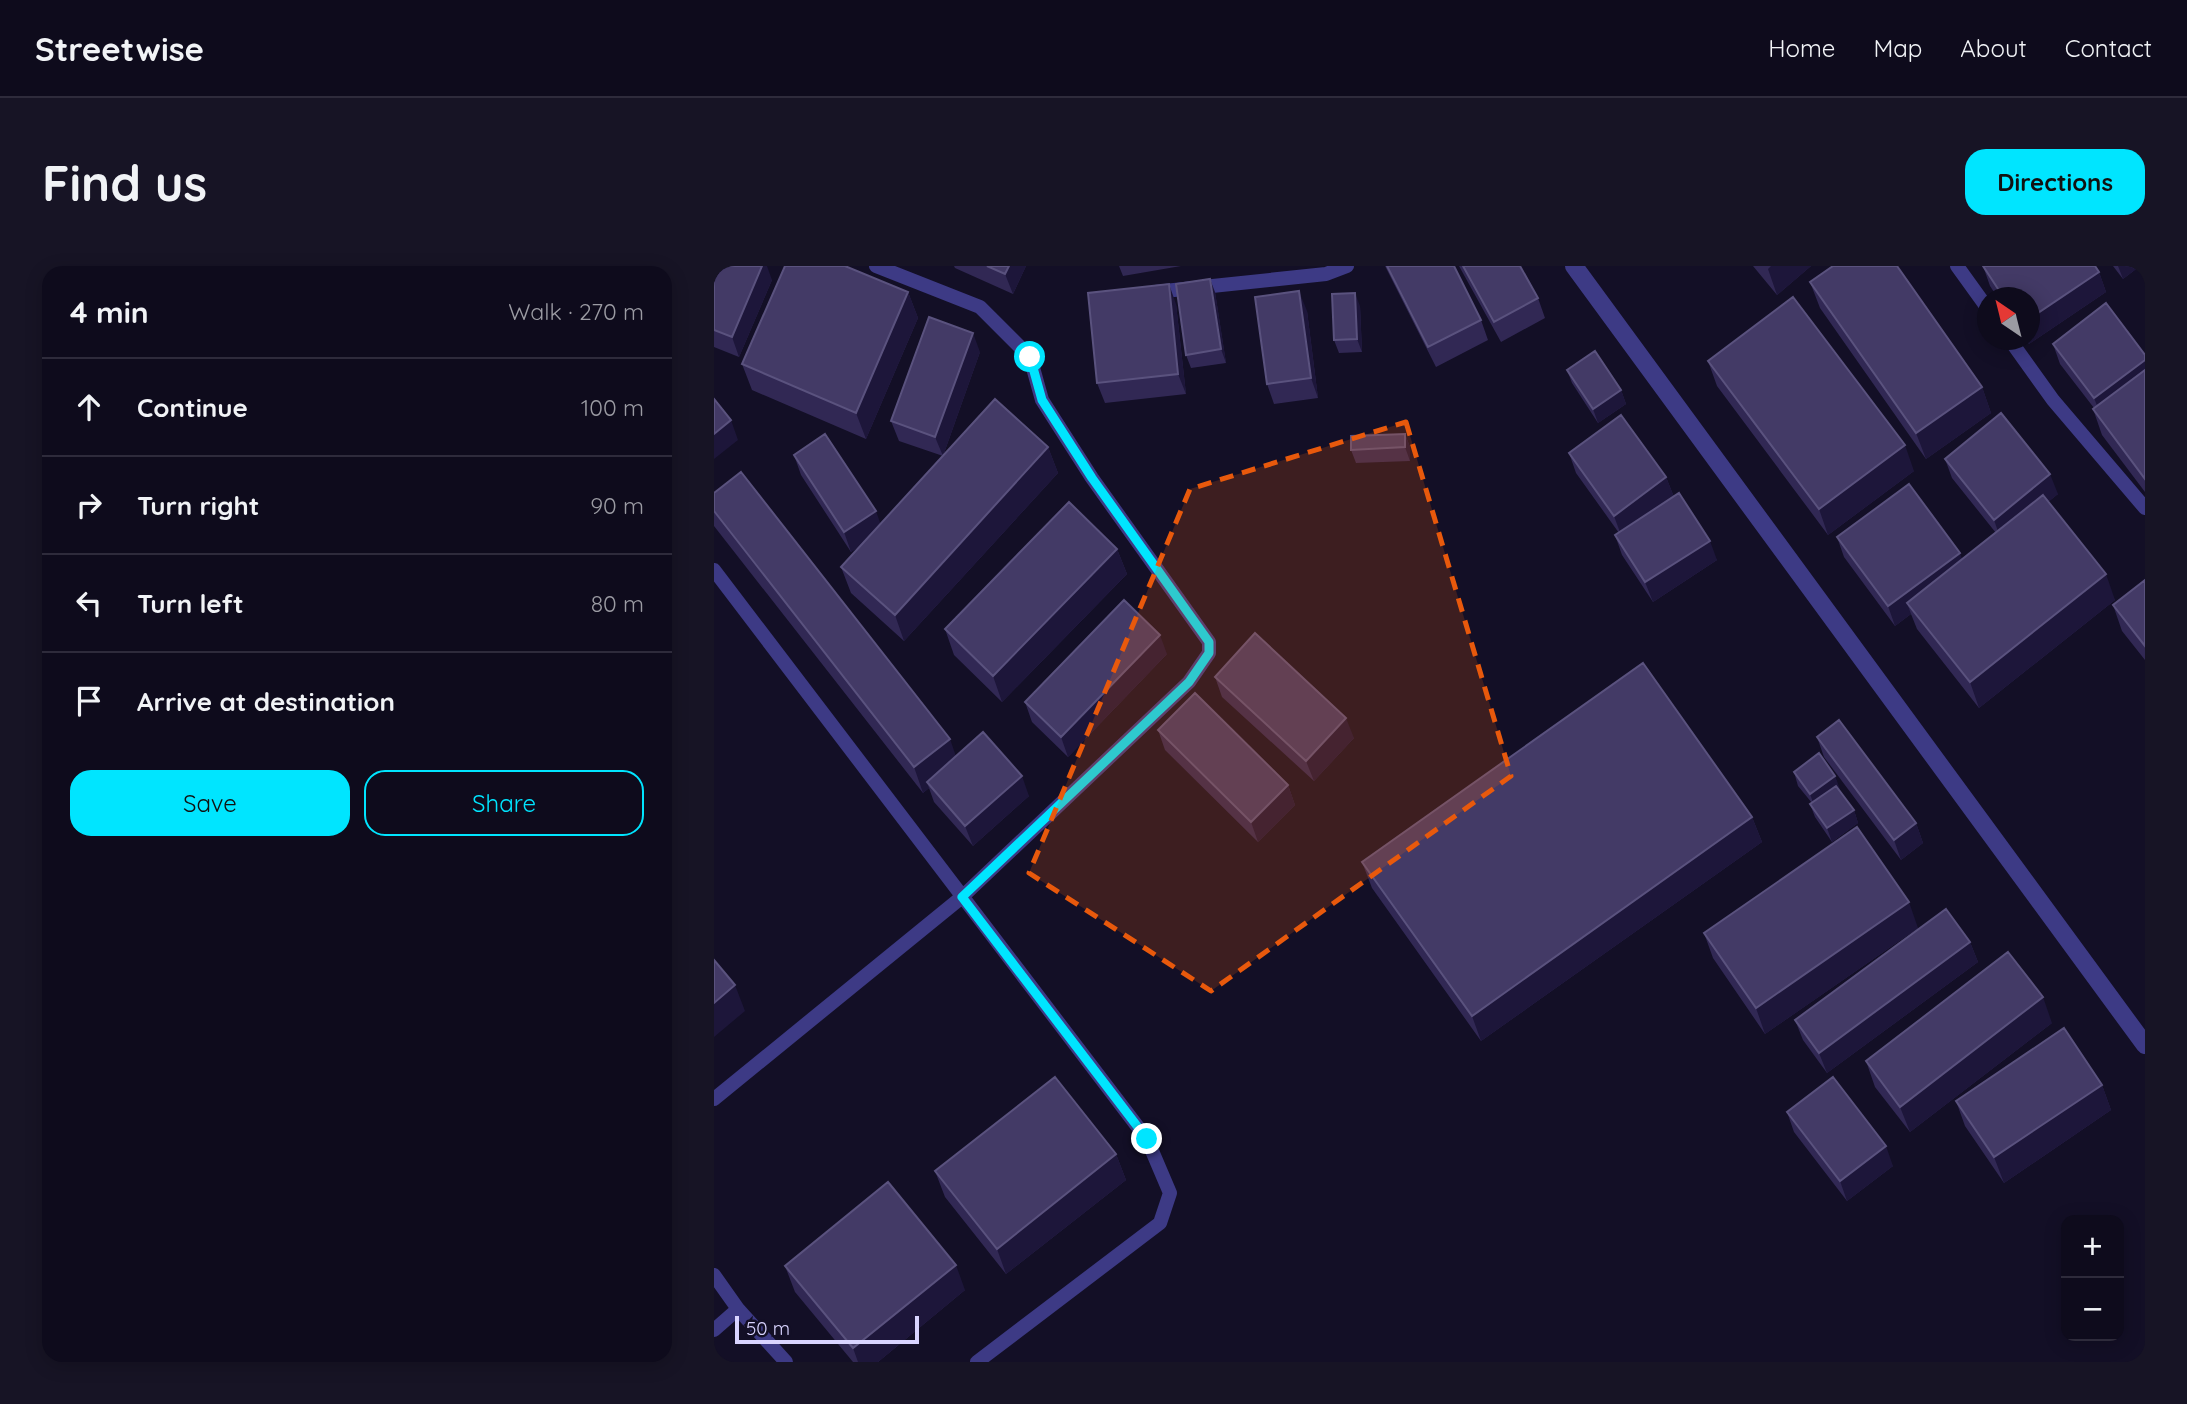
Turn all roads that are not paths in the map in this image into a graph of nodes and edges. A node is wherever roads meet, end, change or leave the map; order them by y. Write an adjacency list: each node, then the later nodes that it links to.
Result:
1 (876, 266): 10 (lane)
2 (1347, 266): 5 (lane)
3 (1574, 266): 11 (street)
4 (1957, 266): 6 (lane)
5 (1142, 293)
6 (1977, 295)
7 (2017, 350): 8 (lane)
8 (2145, 508)
9 (714, 570): 10 (lane)
10 (962, 897): 12 (lane); 17 (lane)
11 (2145, 1045)
12 (714, 1099)
13 (714, 1275): 14 (lane)
14 (738, 1309): 15 (lane); 16 (lane)
15 (714, 1330)
16 (786, 1362)
17 (977, 1362)

